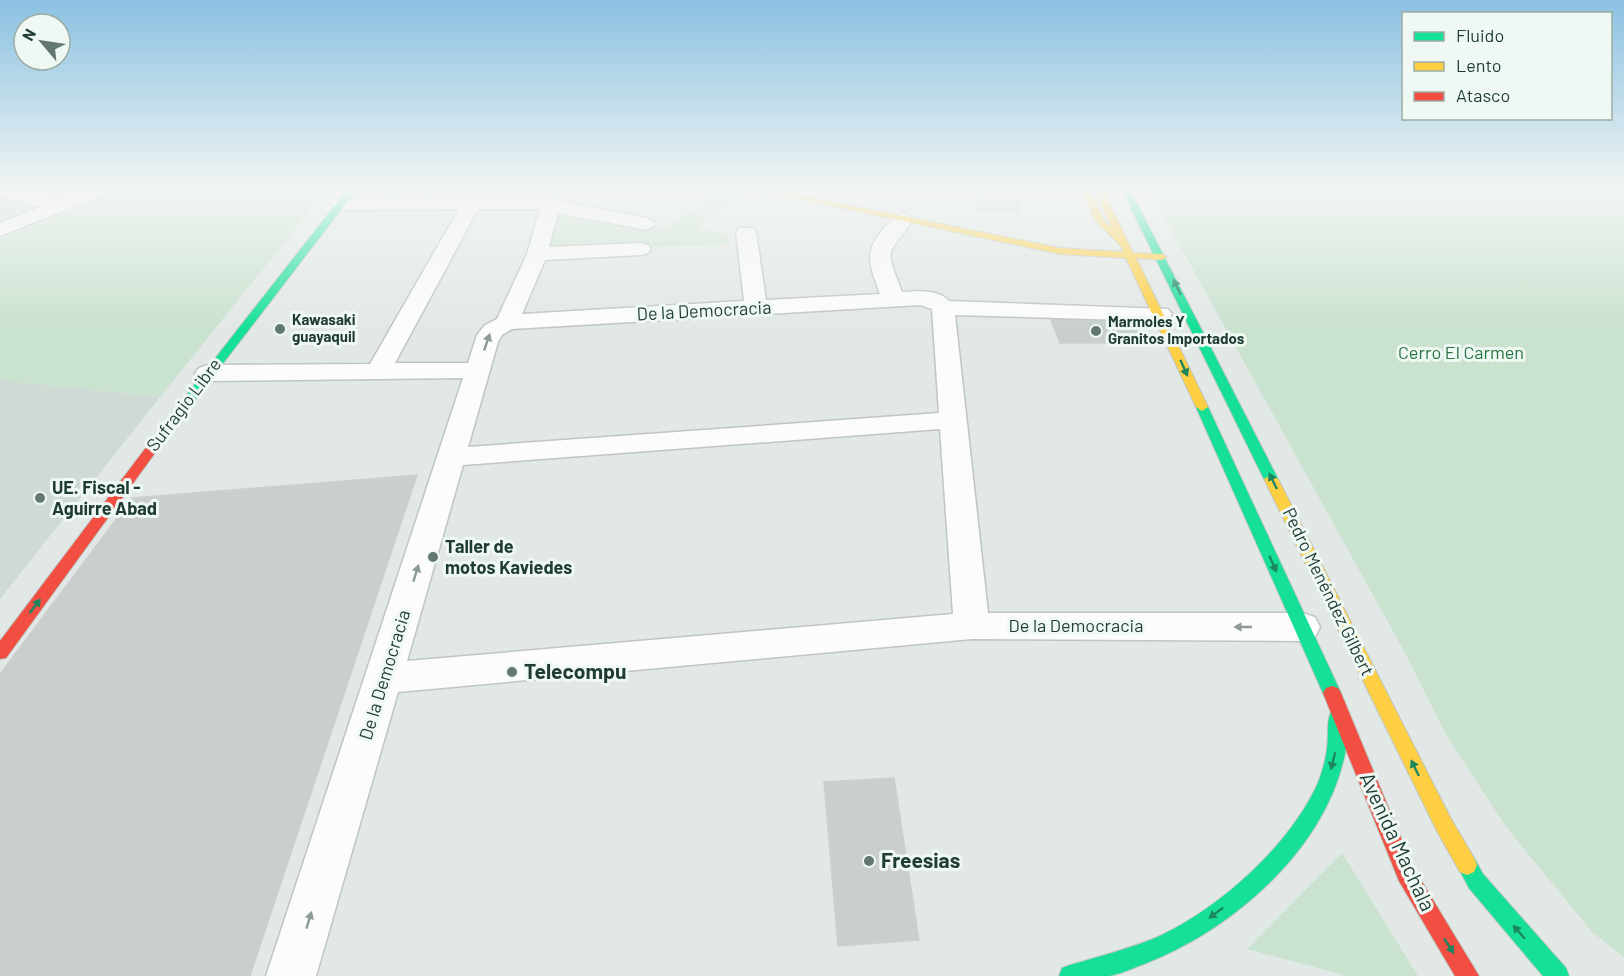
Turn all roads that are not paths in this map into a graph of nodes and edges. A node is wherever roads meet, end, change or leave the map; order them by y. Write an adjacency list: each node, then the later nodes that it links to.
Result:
1 (316, 236): 23 (main road, Sufragio Libre)
2 (453, 236): 22 (street)
3 (542, 236): 14 (street)
4 (746, 236): 17 (street)
5 (889, 236): 16 (street)
6 (985, 236): 15 (main road)
7 (1042, 236): 11 (main road)
8 (1116, 236): 11 (main road, Pedro Menéndez Gilbert)
9 (1121, 236): 11 (main road, Pedro Menéndez Gilbert)
10 (1150, 236): 13 (main road, Pedro Menéndez Gilbert)
11 (1125, 244): 13 (main road); 15 (main road, Pedro Menéndez Gilbert)
12 (641, 249): 14 (street)
13 (1158, 250): 15 (main road); 36 (main road, Pedro Menéndez Gilbert, one-way to 13)
14 (537, 254): 20 (street)
15 (1132, 256): 19 (main road, Pedro Menéndez Gilbert)
16 (894, 300): 17 (street, De la Democracia); 18 (street, De la Democracia)
17 (756, 308): 20 (street, De la Democracia)
18 (943, 308): 19 (street, De la Democracia); 24 (street)
19 (1160, 314): 27 (main road, Pedro Menéndez Gilbert, one-way to 27)
20 (507, 322): 21 (street, De la Democracia, one-way to 20)
21 (478, 370): 22 (street); 25 (street, De la Democracia)
22 (378, 371): 23 (street)
23 (208, 373): 28 (main road, Sufragio Libre, one-way to 23)
24 (954, 420): 25 (street); 26 (street)
25 (450, 457): 29 (street, De la Democracia, one-way to 25)
26 (972, 626): 27 (street, De la Democracia, one-way to 26); 29 (street, De la Democracia)
27 (1302, 627): 30 (main road, Pedro Menéndez Gilbert)
28 (0, 654)
29 (385, 678): 32 (street, De la Democracia, one-way to 29)
30 (1336, 703): 31 (main road, one-way to 31); 35 (main road, Avenida Machala, one-way to 35)
31 (1096, 969): 33 (main road); 34 (main road)
32 (291, 976)
33 (1070, 976)
34 (1110, 976)
35 (1468, 976)
36 (1558, 976)

